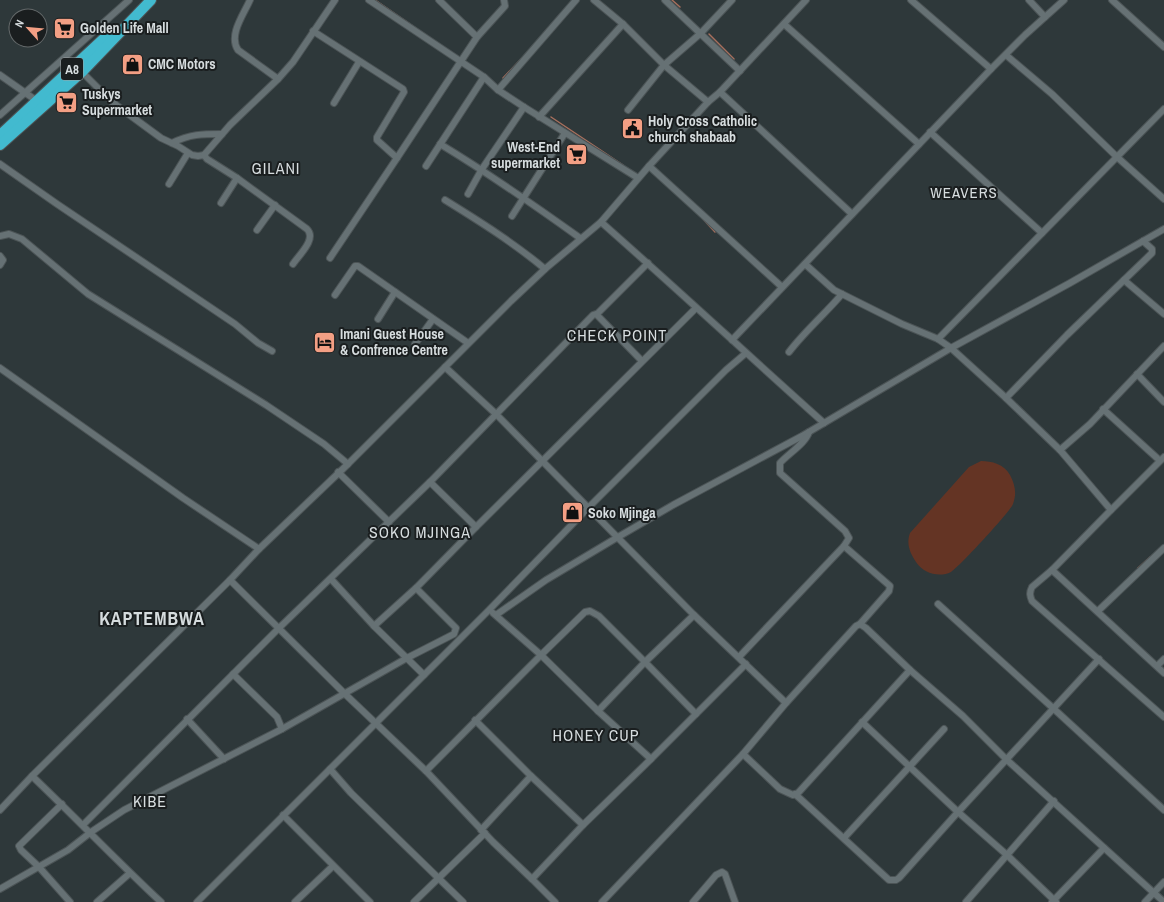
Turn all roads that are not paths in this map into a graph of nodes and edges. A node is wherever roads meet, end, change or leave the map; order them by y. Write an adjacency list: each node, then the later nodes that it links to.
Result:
1 (130, 0): 37 (street)
2 (142, 0): 38 (highway, A8)
3 (150, 0): 31 (highway, A8)
4 (250, 0): 34 (street)
5 (335, 0): 21 (street)
6 (368, 0): 27 (street)
7 (439, 0): 23 (street)
8 (504, 0): 23 (street)
9 (576, 0): 35 (street)
10 (594, 0): 19 (street)
11 (665, 0): 22 (street)
12 (732, 0): 22 (street)
13 (806, 0): 20 (street)
14 (911, 0): 29 (street)
15 (1029, 0): 18 (street)
16 (1064, 0): 18 (street)
17 (1112, 0): 24 (street)
18 (1045, 17): 25 (street)
19 (623, 24): 28 (street); 45 (street)
20 (784, 24): 30 (street); 52 (street)
21 (314, 31): 26 (street); 34 (street)
22 (701, 34): 28 (street); 30 (street)
23 (477, 37): 27 (street)
24 (1164, 47)
25 (1006, 55): 29 (street); 56 (street)
26 (359, 62): 40 (street); 57 (street)
27 (460, 62): 33 (street); 57 (street)
28 (664, 65): 39 (street); 43 (street)
29 (991, 69): 46 (street)
30 (740, 71): 36 (street)
31 (82, 72): 50 (street); 53 (highway, A8)
32 (0, 75): 37 (street)
33 (484, 77): 35 (street); 51 (street)
34 (278, 80): 48 (street)
35 (498, 90): 41 (street)
36 (720, 92): 39 (street); 71 (street)
37 (24, 93): 38 (street); 44 (street)
38 (37, 101): 49 (highway, A8)
39 (708, 102): 60 (street)
40 (334, 103)
41 (524, 107): 45 (street); 61 (street)
42 (1164, 109): 56 (street)
43 (628, 110)
44 (0, 115)
45 (539, 117): 47 (street)
46 (930, 132): 52 (street); 76 (street)
47 (565, 133): 63 (street); 66 (street)
48 (222, 134): 50 (street); 55 (street)
49 (0, 135)
50 (172, 143): 54 (street)
51 (440, 144): 59 (street); 61 (street)
52 (919, 144): 71 (street)
53 (0, 145)
54 (188, 152): 55 (street); 64 (street)
55 (204, 155): 62 (street)
56 (1117, 156): 67 (street); 76 (street)
57 (397, 158): 81 (street)
58 (0, 164): 103 (street)
59 (426, 166)
60 (649, 166): 63 (street); 88 (street)
61 (482, 169): 65 (street); 66 (street)
62 (238, 178): 69 (street); 70 (street)
63 (638, 178): 73 (street)
64 (169, 184)
65 (468, 194)
66 (524, 198): 72 (street); 78 (street)
67 (1164, 199)
68 (445, 200): 86 (street)
69 (221, 203)
70 (275, 205): 75 (street); 83 (street)
71 (852, 214): 84 (street)
72 (512, 216)
73 (601, 222): 78 (street); 82 (street)
74 (1164, 229): 79 (street)
75 (257, 230)
76 (1042, 233): 97 (street)
77 (0, 236): 120 (street)
78 (580, 238): 86 (street)
79 (1143, 241): 87 (street); 102 (street)
80 (0, 256): 85 (street)
81 (330, 258)
82 (648, 263): 92 (street); 93 (street)
83 (293, 264)
84 (805, 264): 88 (street); 90 (street)
85 (0, 265)
86 (545, 269): 99 (street)
87 (1124, 280): 94 (street); 110 (street)
88 (782, 287): 98 (street)
89 (395, 292): 91 (street); 95 (street); 96 (street)
90 (842, 294): 97 (street); 104 (street)
91 (335, 296)
92 (696, 308): 98 (street); 106 (street)
93 (597, 314): 106 (street); 113 (street)
94 (1164, 314)
95 (378, 319)
96 (433, 320): 99 (street); 100 (street)
97 (938, 339): 102 (street)
98 (732, 340): 105 (street)
99 (468, 343): 107 (street)
100 (415, 344)
101 (1164, 346): 109 (street)
102 (951, 348): 110 (street); 114 (street)
103 (272, 351)
104 (789, 352)
105 (746, 353): 114 (street); 123 (street)
106 (642, 361): 119 (street)
107 (445, 367): 113 (street); 120 (street)
108 (0, 368): 130 (street)
109 (1137, 374): 111 (street); 112 (street)
110 (1006, 398): 116 (street)
111 (1164, 402)
112 (1104, 409): 116 (street); 118 (street)
113 (496, 414): 119 (street); 122 (street)
114 (824, 423): 115 (street)
115 (808, 432): 127 (street); 128 (street)
116 (1060, 450): 124 (street)
117 (1164, 457): 124 (street)
118 (1157, 458)
119 (542, 461): 123 (street); 126 (street)
120 (348, 464): 121 (street)
121 (338, 472): 125 (street); 130 (street)
122 (430, 482): 125 (street); 126 (street)
123 (589, 507): 127 (street); 136 (street)
124 (1112, 510): 131 (street)
125 (389, 522): 132 (street)
126 (476, 527): 134 (street)
127 (618, 537): 138 (street); 139 (street)
128 (844, 546): 140 (street); 144 (street)
129 (1164, 548): 137 (street)
130 (259, 549): 133 (street)
131 (1052, 570): 137 (street); 146 (street)
132 (331, 579): 141 (street); 142 (street)
133 (230, 580): 142 (street); 174 (street)
134 (416, 588): 141 (street); 145 (street)
135 (938, 604): 157 (street)
136 (489, 610): 138 (street); 154 (street)
137 (1098, 611): 150 (street)
138 (496, 615): 143 (street)
139 (694, 615): 144 (street); 148 (street)
140 (860, 624): 151 (street); 156 (street)
141 (374, 626): 145 (street)
142 (279, 628): 153 (street); 155 (street)
143 (541, 655): 148 (street); 158 (street); 162 (street)
144 (739, 657): 149 (street)
145 (407, 658): 154 (street); 155 (street)
146 (1099, 659): 157 (street); 160 (street)
147 (1164, 659): 150 (street)
148 (645, 662): 158 (street); 159 (street)
149 (746, 664): 156 (street); 159 (street)
150 (1157, 666): 152 (street)
151 (910, 670): 163 (street); 170 (street)
152 (1164, 673)
153 (233, 674): 161 (street); 165 (street)
154 (424, 675): 164 (street)
155 (345, 694): 164 (street); 165 (street)
156 (786, 703): 167 (street)
157 (1054, 709): 170 (street); 180 (street)
158 (598, 711): 169 (street)
159 (696, 714): 169 (street)
160 (1164, 718)
161 (187, 720): 168 (street); 183 (street)
162 (475, 720): 173 (street); 175 (street)
163 (862, 722): 171 (street); 176 (street)
164 (375, 723): 172 (street); 173 (street)
165 (282, 729): 168 (street)
166 (944, 729): 171 (street)
167 (743, 754): 176 (street); 208 (street)
168 (224, 759): 186 (street)
169 (651, 759): 184 (street)
170 (1007, 760): 177 (street); 181 (street)
171 (909, 767): 181 (street); 187 (street)
172 (330, 769): 182 (street); 193 (street)
173 (426, 771): 185 (street)
174 (32, 776): 178 (street); 179 (street)
175 (531, 776): 184 (street); 185 (street)
176 (795, 794): 187 (street)
177 (1054, 801): 188 (street); 189 (street)
178 (62, 804): 183 (street); 191 (street)
179 (0, 810)
180 (1164, 810)
181 (958, 812): 187 (street); 189 (street)
182 (283, 816): 190 (street); 202 (street)
183 (83, 825): 186 (street)
184 (583, 825): 194 (street)
185 (483, 831): 193 (street); 194 (street)
186 (91, 832): 191 (street); 192 (street)
187 (844, 838)
188 (1104, 848): 197 (street); 198 (street)
189 (1007, 855): 198 (street); 211 (street)
190 (333, 866): 203 (street); 204 (street)
191 (39, 867): 196 (street); 199 (street)
192 (130, 873): 200 (street); 201 (street)
193 (438, 878): 205 (street); 206 (street)
194 (532, 879): 207 (street)
195 (1164, 882): 197 (street)
196 (0, 889)
197 (1154, 893): 212 (street); 213 (street)
198 (1054, 901)
199 (70, 902)
200 (97, 902)
201 (161, 902)
202 (197, 902)
203 (295, 902)
204 (370, 902)
205 (414, 902)
206 (463, 902)
207 (555, 902)
208 (602, 902)
209 (693, 902): 210 (street)
210 (735, 902)
211 (966, 902)
212 (1145, 902)
213 (1164, 902)

